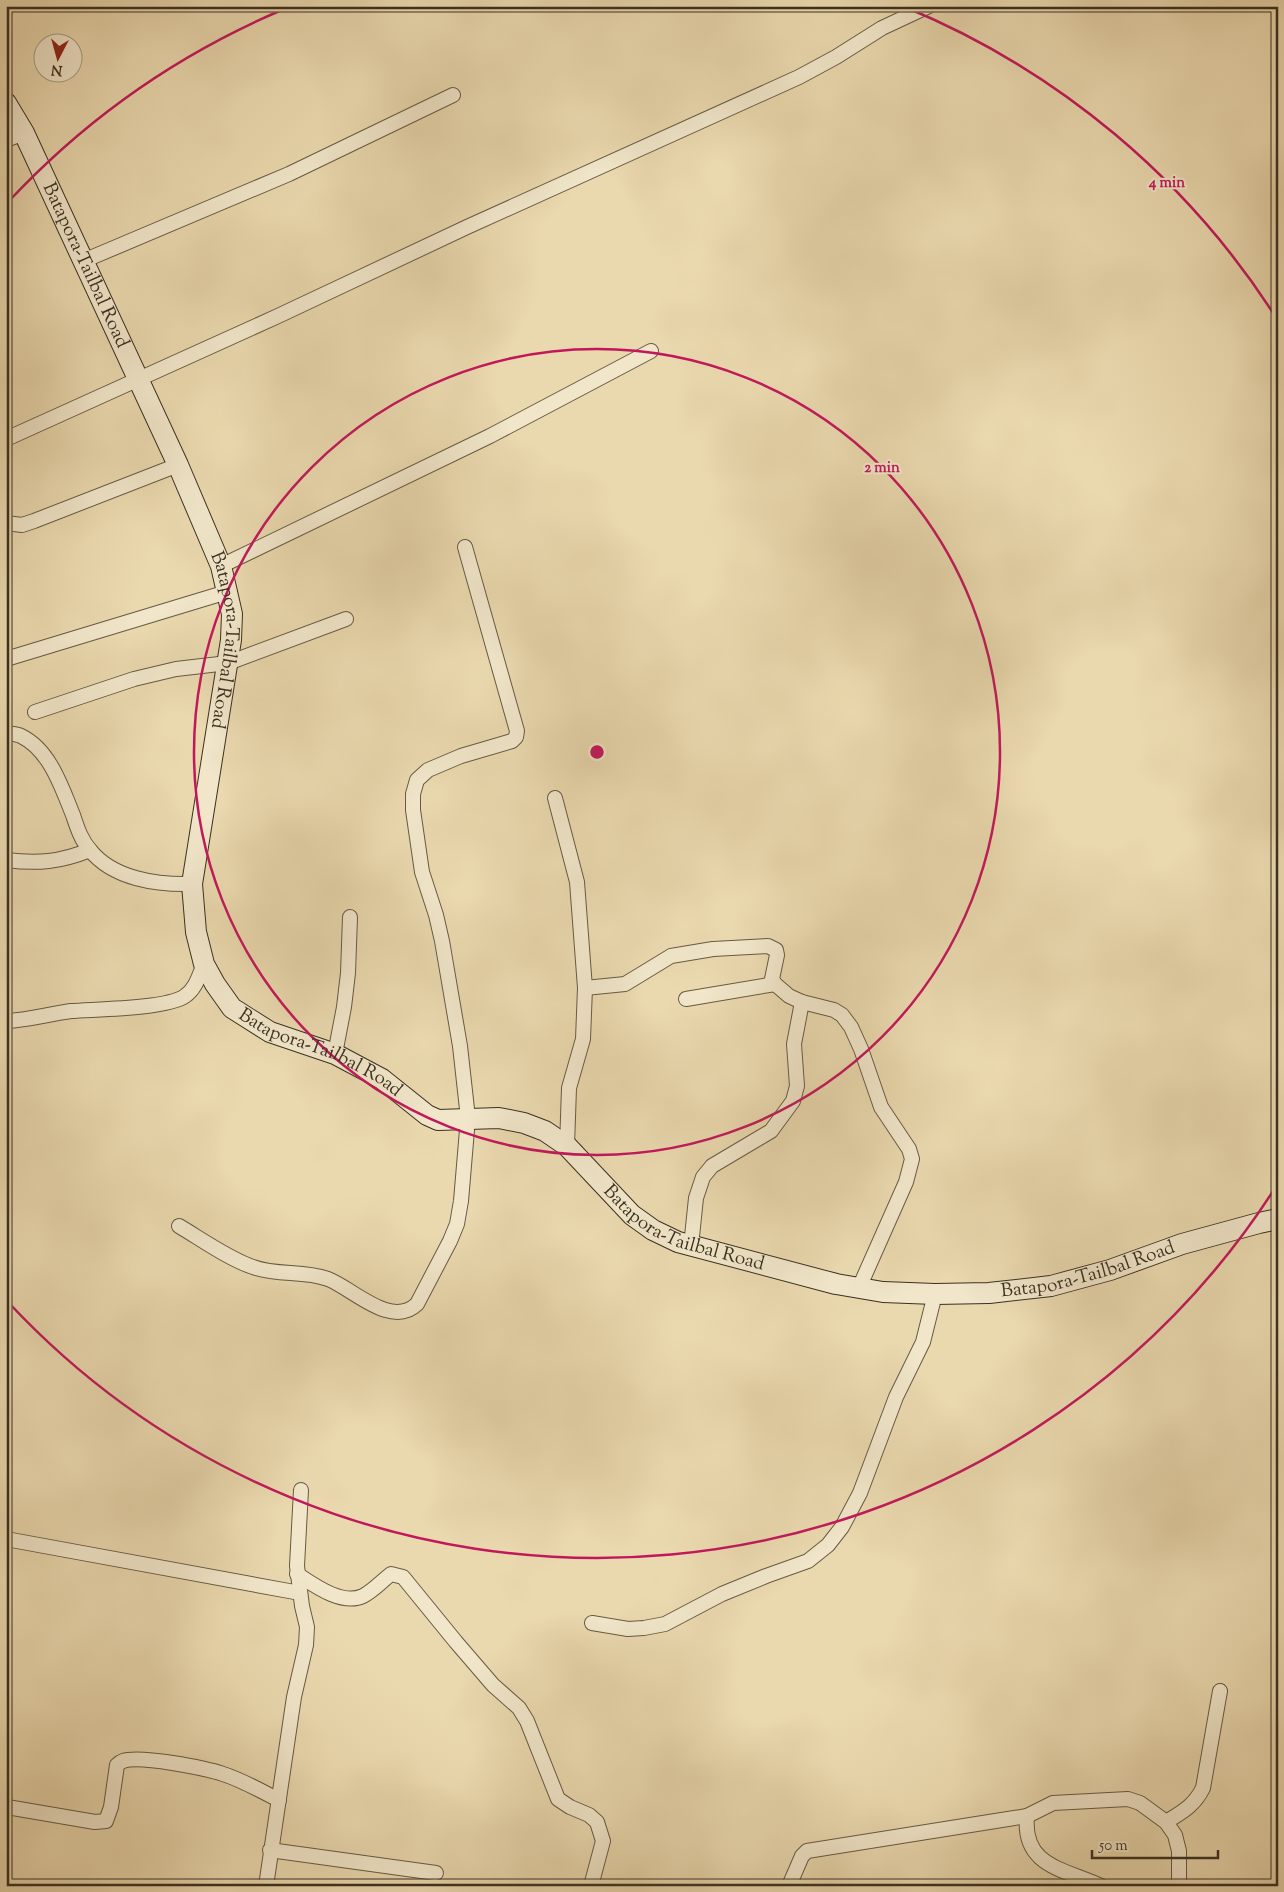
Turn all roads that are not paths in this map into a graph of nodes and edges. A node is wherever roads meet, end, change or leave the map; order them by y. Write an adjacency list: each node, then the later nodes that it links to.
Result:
1 (929, 6): 7 (street)
2 (453, 95): 5 (street)
3 (6, 103): 4 (main road, Batapora-Tailbal Road)
4 (15, 136): 5 (main road, Batapora-Tailbal Road)
5 (83, 261): 7 (main road, Batapora-Tailbal Road)
6 (651, 351): 12 (street)
7 (139, 380): 8 (street); 9 (main road, Batapora-Tailbal Road)
8 (6, 439)
9 (178, 465): 10 (street); 12 (main road, Batapora-Tailbal Road)
10 (6, 523)
11 (465, 547): 31 (street)
12 (221, 566): 13 (main road, Batapora-Tailbal Road)
13 (228, 592): 15 (street); 16 (main road, Batapora-Tailbal Road)
14 (346, 619): 16 (street)
15 (6, 658)
16 (228, 664): 17 (street); 22 (main road, Batapora-Tailbal Road)
17 (35, 712)
18 (6, 733): 20 (street)
19 (556, 798): 26 (street)
20 (90, 850): 21 (street); 22 (street)
21 (6, 860)
22 (192, 884): 24 (main road, Batapora-Tailbal Road)
23 (350, 917): 30 (street)
24 (204, 964): 29 (street); 30 (main road, Batapora-Tailbal Road)
25 (775, 984): 26 (street); 27 (street); 28 (street)
26 (585, 988): 32 (street)
27 (686, 999)
28 (802, 1002): 35 (street); 36 (street)
29 (6, 1021)
30 (335, 1054): 31 (main road, Batapora-Tailbal Road)
31 (468, 1118): 32 (main road, Batapora-Tailbal Road); 34 (street)
32 (567, 1146): 35 (main road, Batapora-Tailbal Road)
33 (1278, 1219): 37 (main road, Batapora-Tailbal Road)
34 (179, 1226)
35 (691, 1246): 36 (main road, Batapora-Tailbal Road)
36 (859, 1288): 37 (main road, Batapora-Tailbal Road)
37 (936, 1294): 42 (street)
38 (300, 1490): 40 (street)
39 (6, 1539): 41 (street)
40 (297, 1574): 41 (street); 51 (street)
41 (300, 1593): 44 (street)
42 (592, 1623)
43 (1220, 1691): 47 (street)
44 (279, 1800): 45 (street); 48 (street)
45 (7, 1807)
46 (1027, 1816): 47 (street); 52 (street); 53 (street)
47 (1166, 1822): 54 (street)
48 (270, 1850): 49 (street); 50 (street)
49 (436, 1872)
50 (266, 1886)
51 (590, 1886)
52 (789, 1886)
53 (1101, 1886)
54 (1179, 1886)

